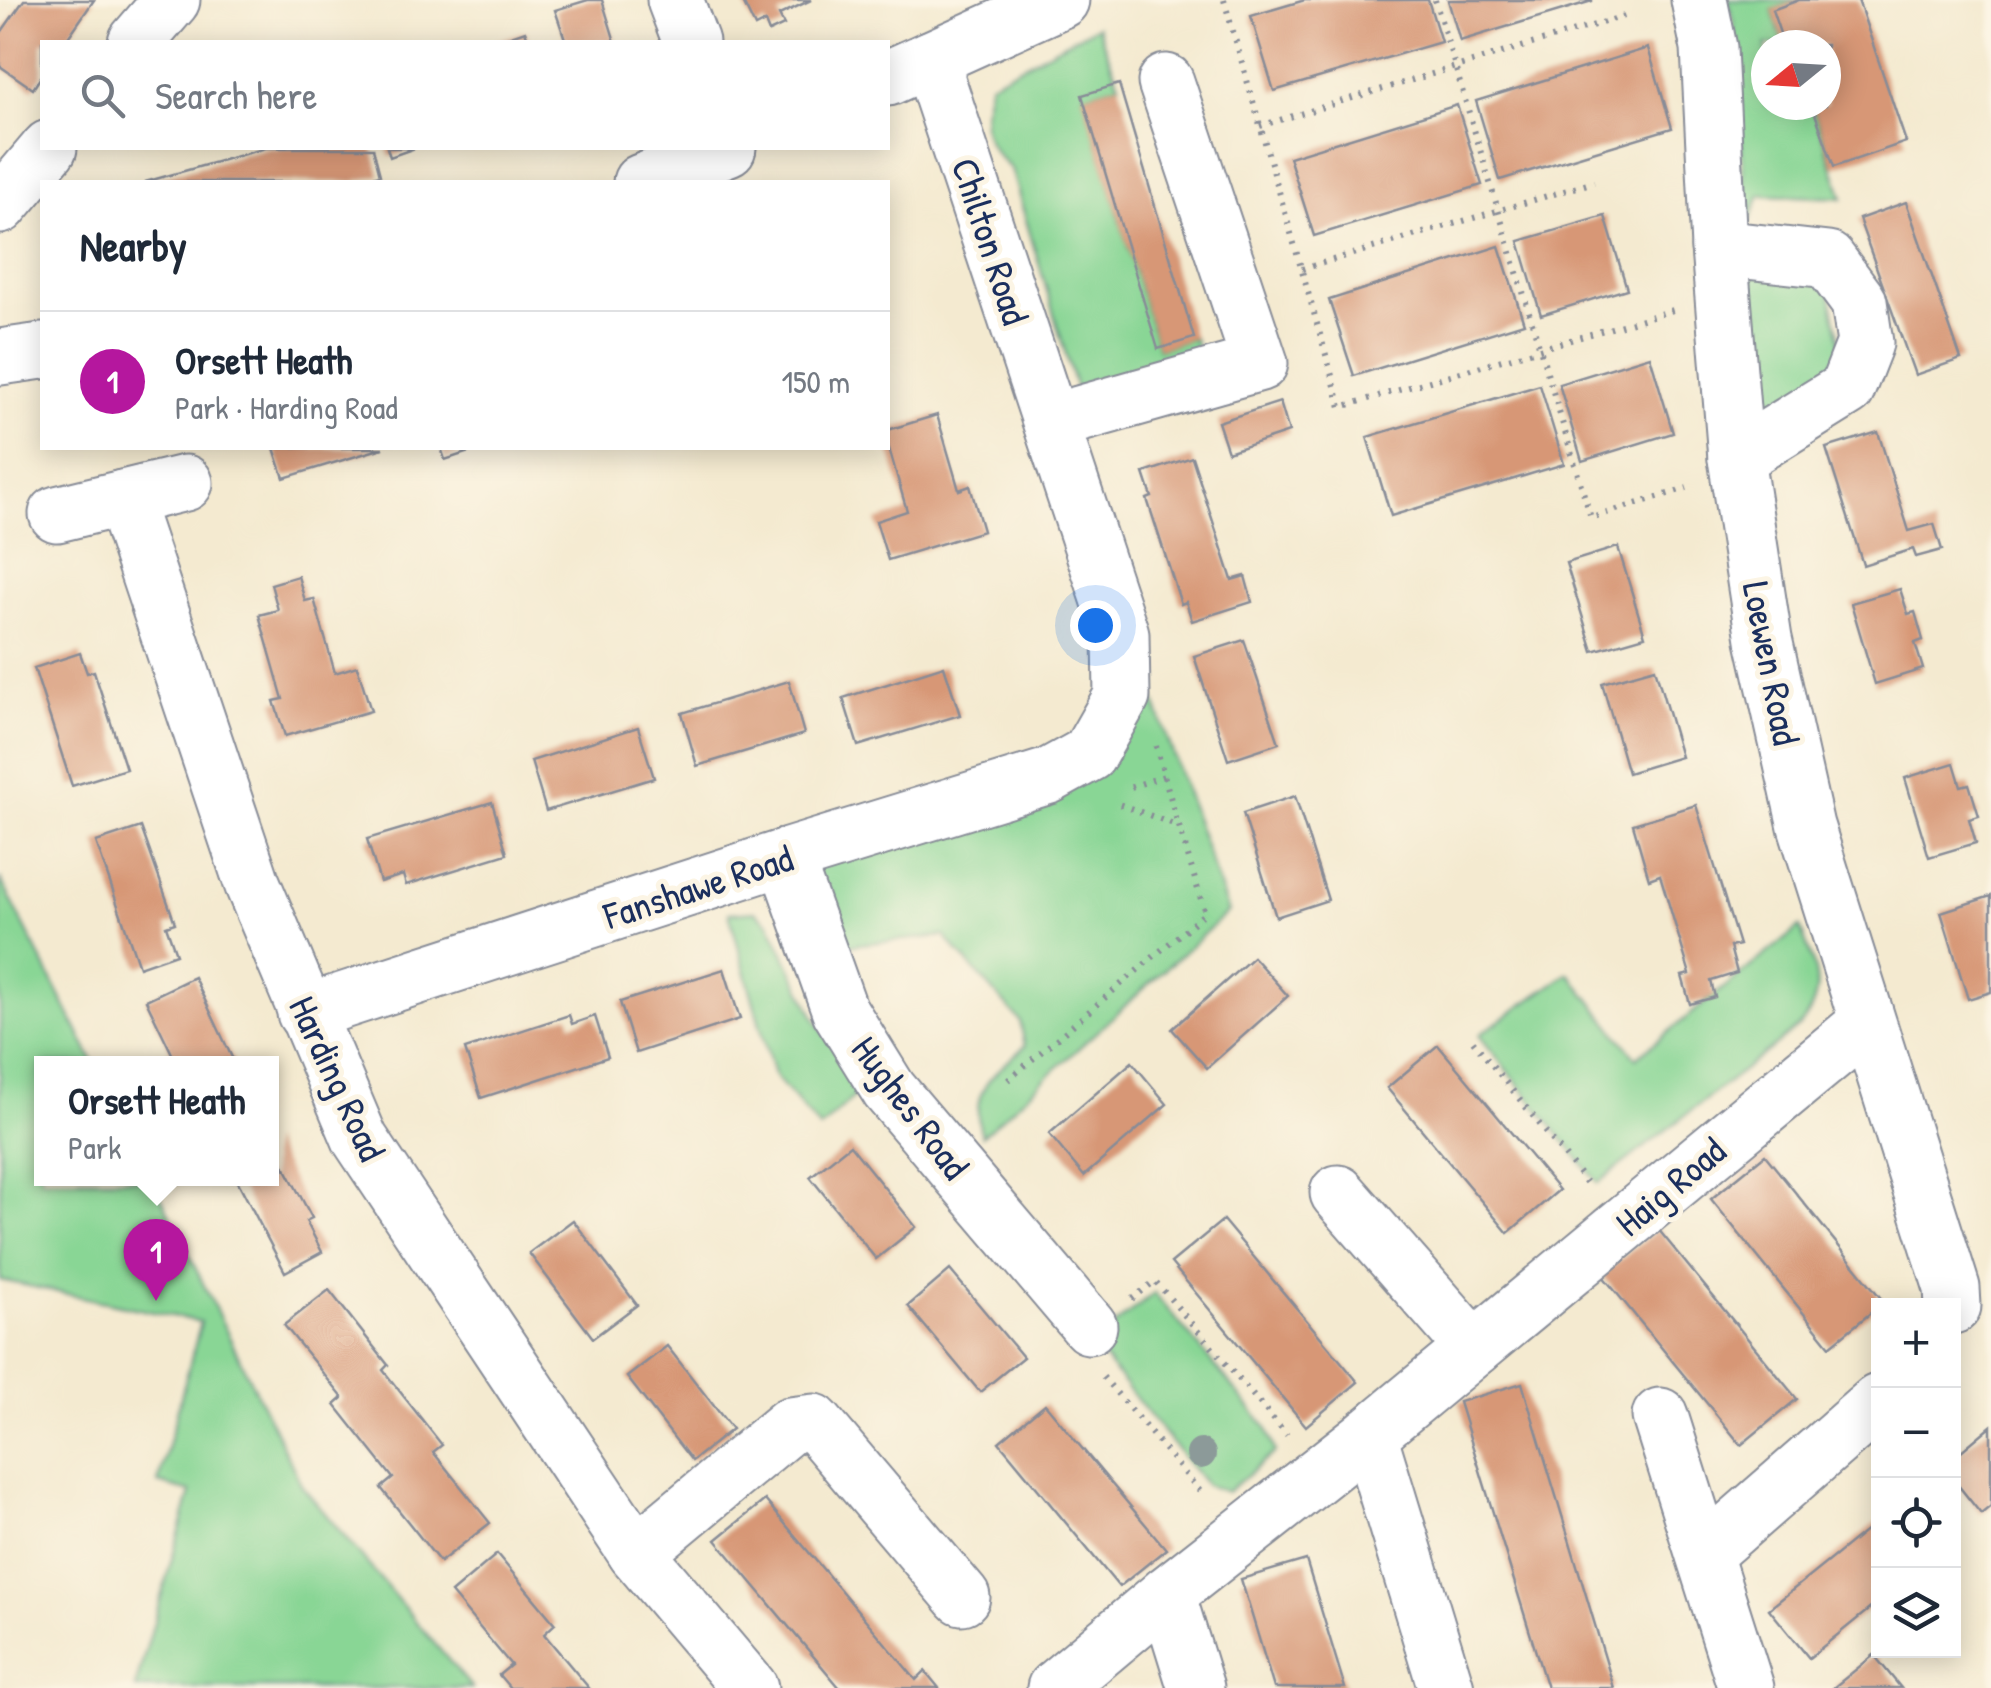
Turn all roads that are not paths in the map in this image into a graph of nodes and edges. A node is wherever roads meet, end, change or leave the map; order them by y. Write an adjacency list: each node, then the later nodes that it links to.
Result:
1 (172, 0): 5 (street)
2 (675, 0): 6 (street)
3 (1061, 0): 7 (street)
4 (1699, 0): 13 (street, Loewen Road)
5 (138, 40)
6 (690, 40)
7 (909, 69): 16 (street, Chilton Road)
8 (1166, 82): 16 (street)
9 (47, 150): 12 (street)
10 (723, 150): 11 (street)
11 (646, 180)
12 (0, 206)
13 (1720, 272): 17 (street, Loewen Road); 17 (street)
14 (40, 352): 15 (street)
15 (0, 357)
16 (1051, 422): 21 (street, Chilton Road)
17 (1717, 472): 24 (street, Loewen Road)
18 (184, 482): 19 (street)
19 (123, 498): 20 (street); 23 (street, Harding Road)
20 (57, 514)
21 (1096, 776): 22 (street, Fanshawe Road)
22 (785, 857): 23 (street, Fanshawe Road); 27 (street, Hughes Road)
23 (304, 1013): 32 (street, Harding Road)
24 (1866, 1024): 26 (street, Loewen Road); 28 (street, Haig Road)
25 (1338, 1194): 28 (street)
26 (1953, 1298)
27 (1107, 1334)
28 (1474, 1348): 31 (street, Haig Road)
29 (1871, 1408): 33 (street)
30 (1660, 1416): 33 (street)
31 (1369, 1435): 34 (street, Haig Road); 39 (street)
32 (636, 1554): 35 (street); 36 (street, Harding Road)
33 (1704, 1554): 40 (street)
34 (1167, 1594): 37 (street, Haig Road); 38 (street)
35 (962, 1596)
36 (750, 1688)
37 (1055, 1688)
38 (1196, 1688)
39 (1446, 1688)
40 (1746, 1688)

